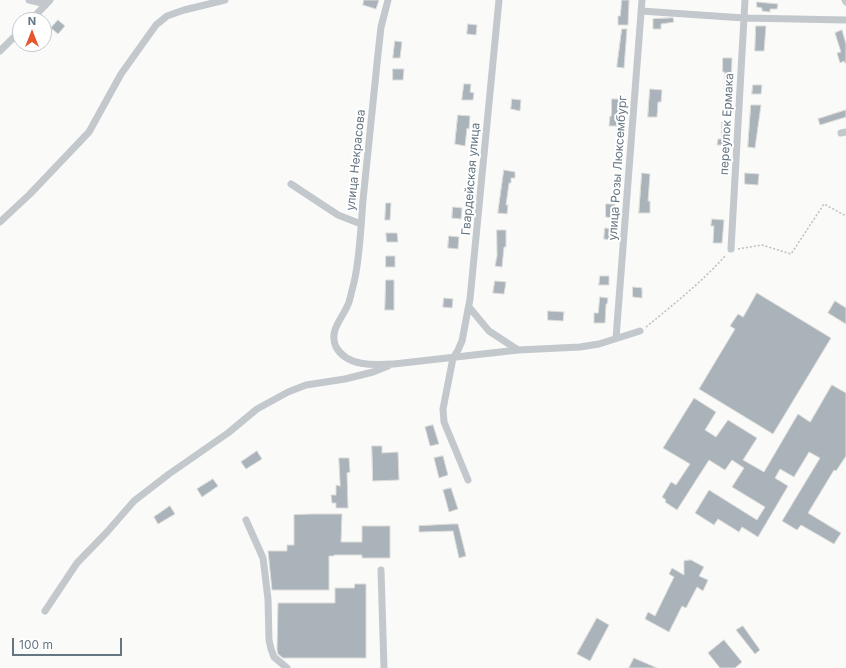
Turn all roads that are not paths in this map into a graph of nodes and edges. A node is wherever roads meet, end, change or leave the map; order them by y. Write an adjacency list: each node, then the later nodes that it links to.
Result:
1 (29, 0): 7 (street)
2 (226, 0): 15 (street)
3 (388, 0): 16 (street, улица Некрасова)
4 (499, 0): 18 (street, Гвардейская улица)
5 (642, 0): 8 (street, улица Розы Люксембург)
6 (745, 0): 10 (street, переулок Ермака)
7 (48, 2): 9 (street)
8 (641, 11): 10 (street); 20 (street, улица Розы Люксембург)
9 (38, 12)
10 (744, 18): 11 (street); 17 (street, переулок Ермака)
11 (846, 20)
12 (12, 39): 13 (street)
13 (0, 52)
14 (291, 184): 16 (street)
15 (0, 222)
16 (361, 224): 23 (street, улица Некрасова)
17 (731, 250)
18 (469, 306): 21 (street); 22 (street, Гвардейская улица)
19 (640, 331): 20 (street)
20 (616, 338): 21 (street)
21 (518, 350): 22 (street)
22 (453, 358): 23 (street); 24 (street, Гвардейская улица)
23 (394, 364): 27 (street)
24 (468, 480)
25 (246, 520): 28 (street)
26 (381, 570): 29 (street)
27 (45, 611)
28 (286, 668)
29 (384, 668)

